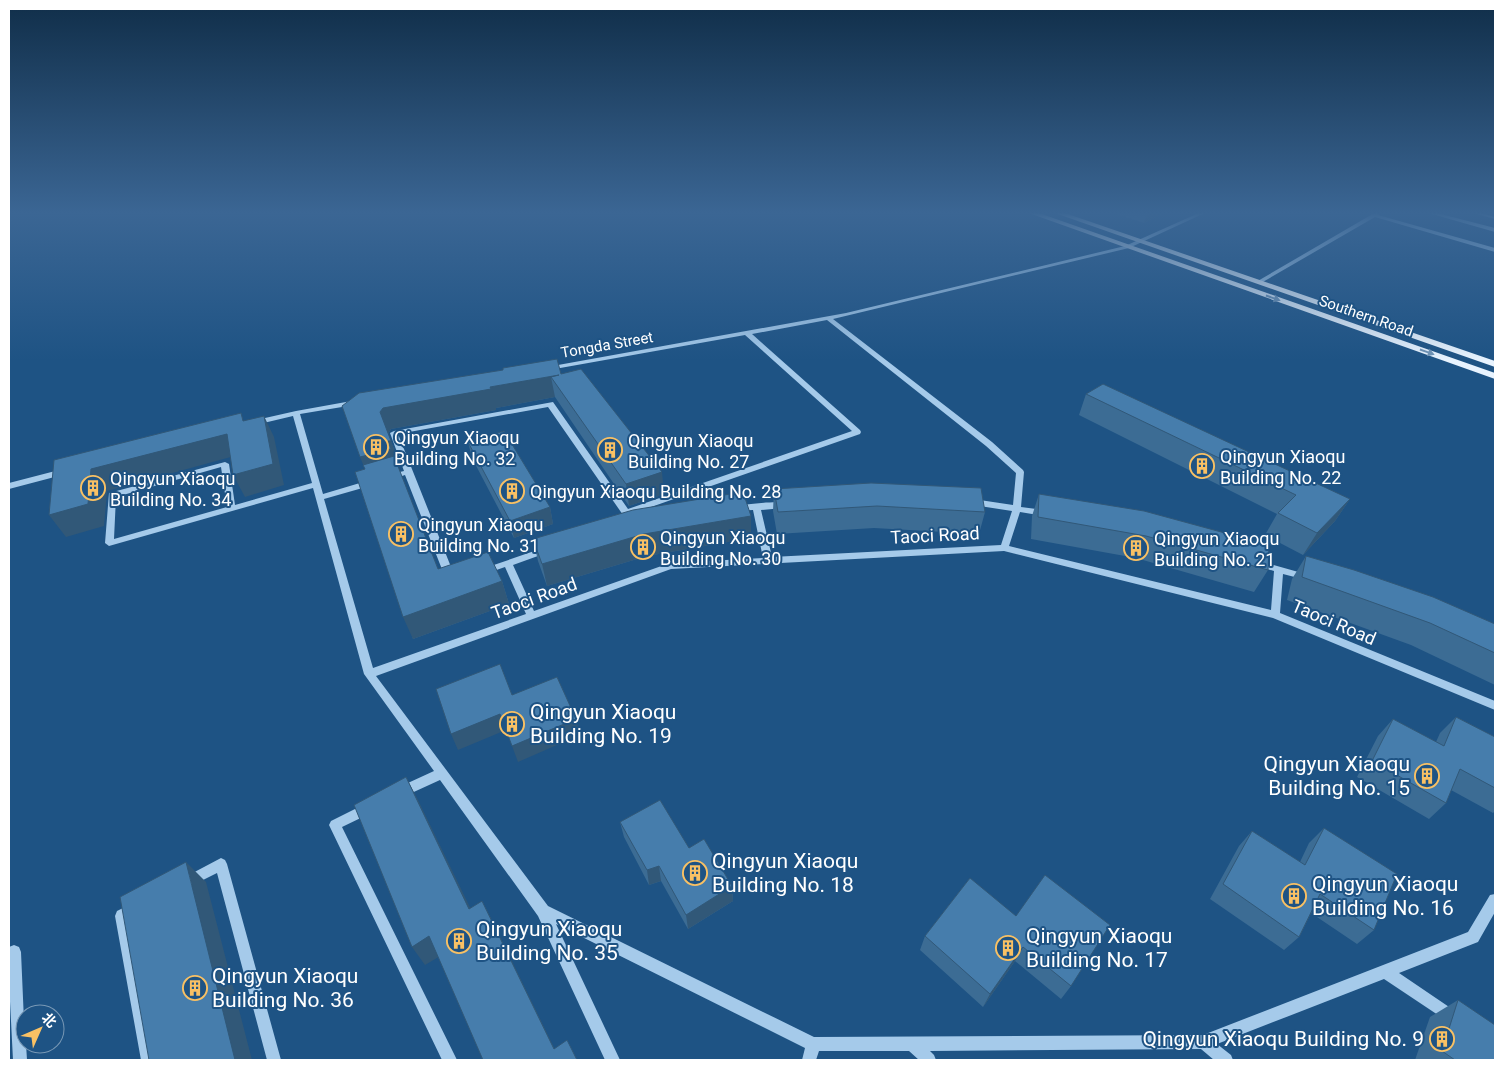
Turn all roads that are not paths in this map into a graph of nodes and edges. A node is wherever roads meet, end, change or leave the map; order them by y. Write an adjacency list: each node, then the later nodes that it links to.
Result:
1 (1064, 262): 6 (street, Tongda Street)
2 (1169, 262): 10 (main road, Southern Road, one-way to 10)
3 (1201, 262): 5 (main road, Southern Road)
4 (1293, 262): 5 (street)
5 (1259, 282): 8 (main road, Southern Road)
6 (828, 318): 7 (street, Tongda Street); 22 (street)
7 (747, 333): 9 (street, Tongda Street); 24 (street)
8 (1495, 364)
9 (541, 369)
10 (1495, 376)
11 (365, 400): 12 (street)
12 (296, 413): 13 (street); 17 (street)
13 (248, 425)
14 (66, 471): 16 (street)
15 (408, 472): 17 (street); 24 (street); 34 (street)
16 (9, 486)
17 (317, 491): 21 (street); 38 (street)
18 (963, 500): 22 (street)
19 (794, 504): 20 (street)
20 (756, 506): 23 (street); 29 (street)
21 (231, 509): 21 (street)
22 (1017, 509): 25 (street); 28 (street)
23 (728, 510)
24 (626, 513): 26 (street)
25 (1053, 514)
26 (624, 526)
27 (560, 546): 31 (street)
28 (1004, 548): 29 (street, Taoci Road); 36 (street, Taoci Road)
29 (768, 561): 37 (street, Taoci Road)
30 (1250, 561): 32 (street)
31 (508, 563): 33 (street); 37 (street)
32 (1279, 569): 35 (street); 36 (street)
33 (480, 572)
34 (461, 579)
35 (1316, 580)
36 (1275, 615): 39 (street, Taoci Road)
37 (532, 616): 38 (street, Taoci Road)
38 (369, 674): 40 (street)
39 (1495, 706)
40 (442, 773): 44 (street); 54 (street)
41 (180, 886): 53 (street)
42 (1495, 900): 46 (street)
43 (147, 903): 52 (street)
44 (543, 911): 50 (street); 55 (street)
45 (9, 954): 51 (street)
46 (1385, 971): 47 (street); 48 (street)
47 (1464, 1025)
48 (1203, 1042): 49 (street); 58 (street)
49 (911, 1043): 50 (street); 57 (street)
50 (812, 1044): 56 (street)
51 (20, 1060)
52 (148, 1060)
53 (274, 1060)
54 (450, 1060)
55 (613, 1060)
56 (808, 1060)
57 (929, 1060)
58 (1226, 1060)

